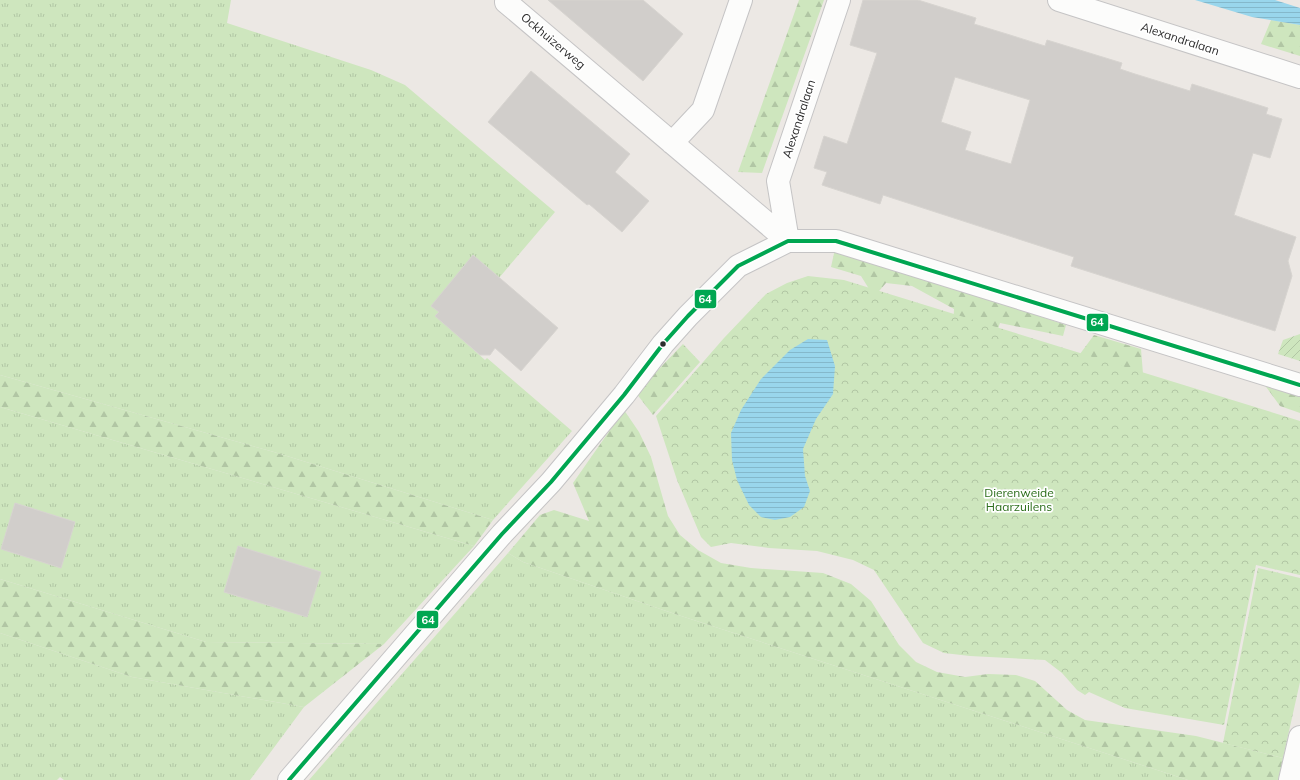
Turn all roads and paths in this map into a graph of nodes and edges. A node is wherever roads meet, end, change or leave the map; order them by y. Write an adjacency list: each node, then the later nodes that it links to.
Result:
1 (741, 0): 6 (street)
2 (839, 0): 7 (street, Alexandralaan)
3 (1059, 0): 5 (street, Alexandralaan)
4 (506, 2): 6 (street, Ockhuizerweg)
5 (1300, 77)
6 (672, 143): 7 (street, Ockhuizerweg)
7 (788, 241): 8 (street); 10 (street)
8 (1300, 385)
9 (1300, 736): 11 (street)
10 (289, 780)
11 (1290, 780)

